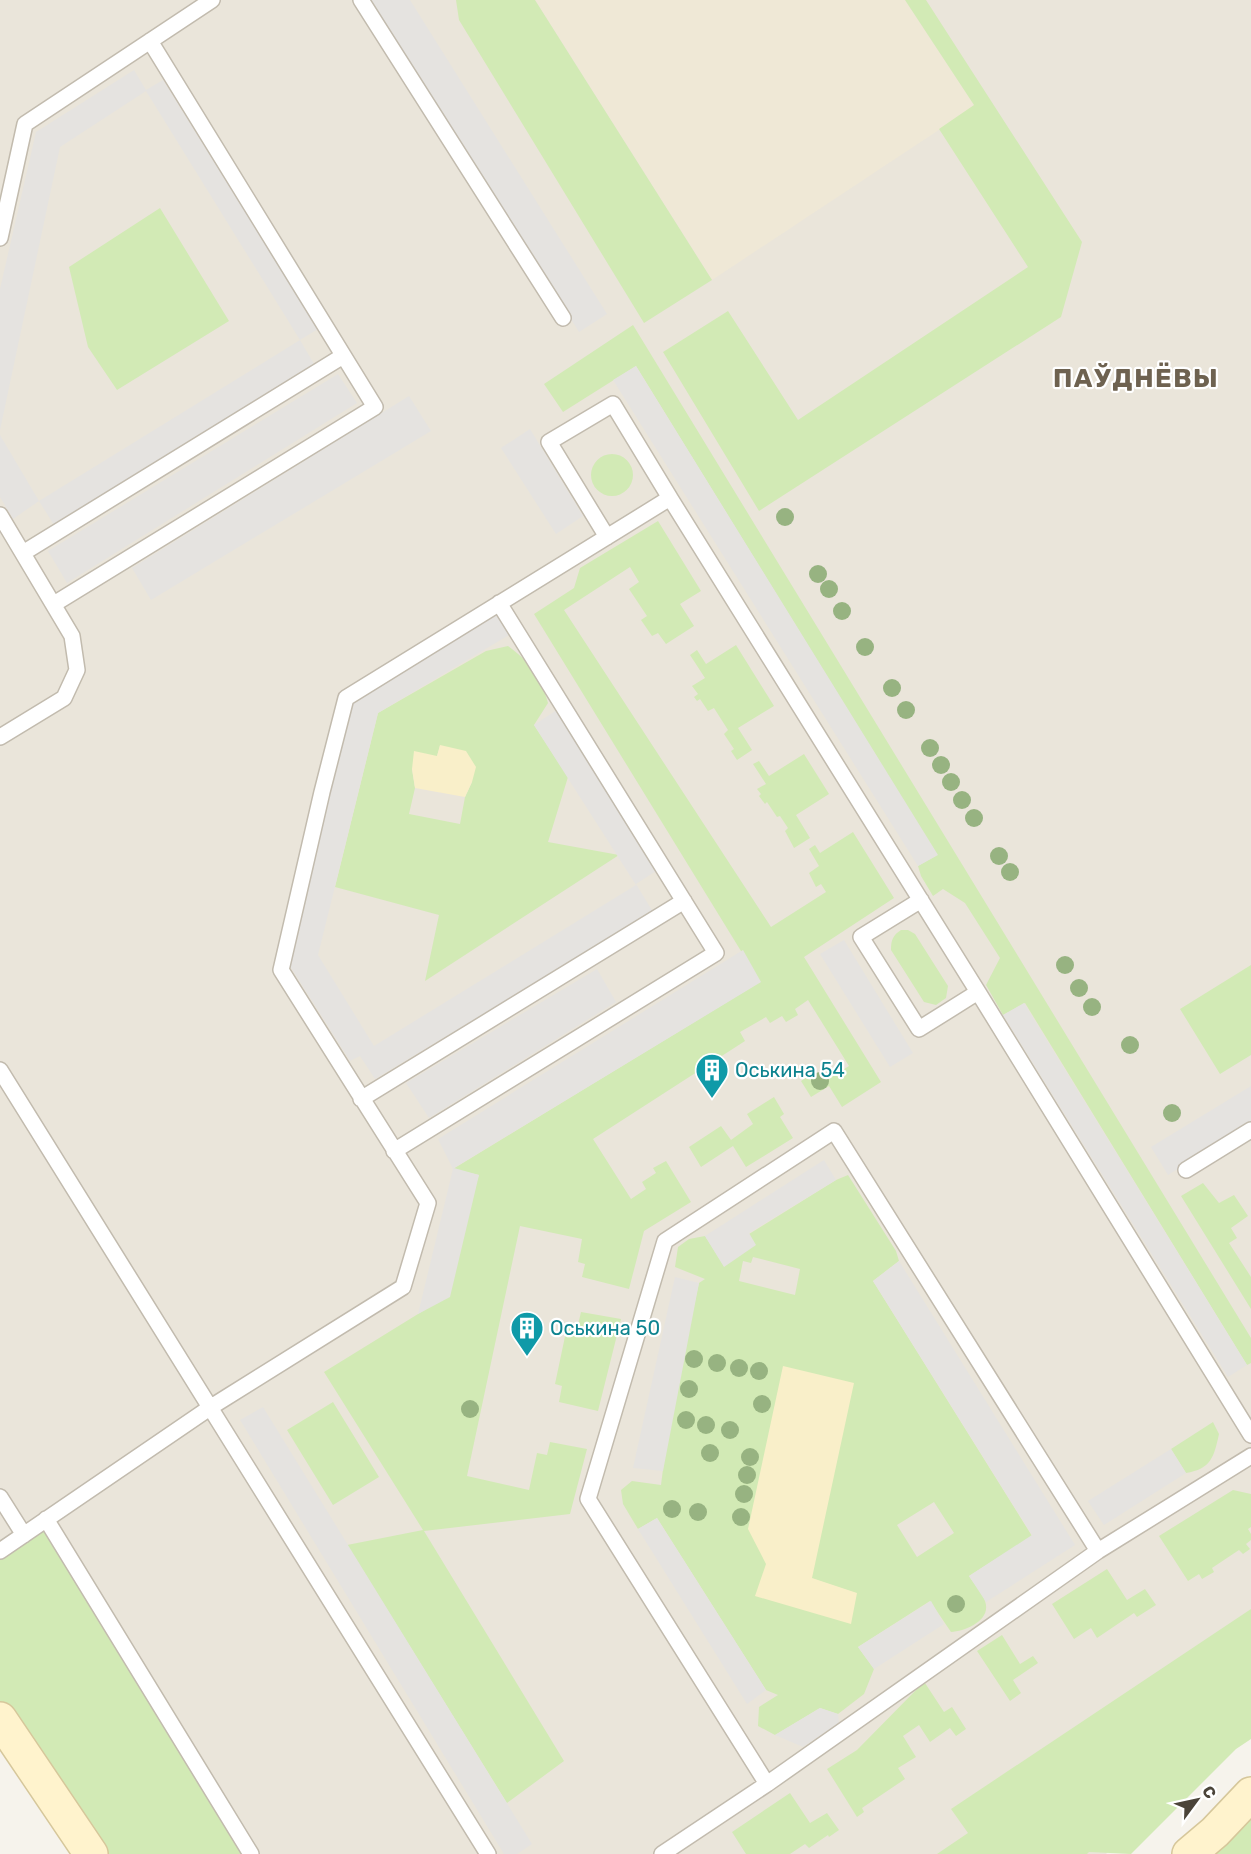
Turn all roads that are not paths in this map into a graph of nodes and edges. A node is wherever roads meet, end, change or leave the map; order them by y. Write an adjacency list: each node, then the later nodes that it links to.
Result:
1 (212, 0): 3 (lane)
2 (361, 0): 5 (lane)
3 (150, 41): 4 (lane); 6 (lane)
4 (0, 238)
5 (563, 318)
6 (343, 356): 10 (lane); 12 (lane)
7 (670, 498): 9 (lane); 9 (lane); 14 (lane)
8 (0, 515): 10 (lane)
9 (607, 537): 11 (lane)
10 (23, 553): 12 (lane)
11 (499, 603): 15 (lane); 18 (lane)
12 (54, 604): 13 (lane)
13 (0, 737)
14 (921, 900): 16 (lane); 16 (lane)
15 (684, 901): 18 (lane); 20 (lane)
16 (978, 992): 23 (lane)
17 (0, 1070): 22 (lane)
18 (361, 1099): 20 (lane)
19 (1251, 1130): 21 (lane)
20 (394, 1151): 22 (lane)
21 (1186, 1170)
22 (211, 1407): 27 (lane); 36 (lane)
23 (1245, 1411): 24 (lane)
24 (1251, 1435)
25 (1251, 1456): 30 (lane)
26 (0, 1497): 28 (lane)
27 (46, 1519): 28 (lane); 35 (lane)
28 (24, 1535): 29 (lane)
29 (0, 1551)
30 (1098, 1551): 32 (lane); 32 (lane)
31 (0, 1719): 34 (street)
32 (767, 1784): 37 (lane)
33 (1251, 1794): 38 (street)
34 (91, 1854)
35 (251, 1854)
36 (488, 1854)
37 (662, 1854)
38 (1190, 1854)

